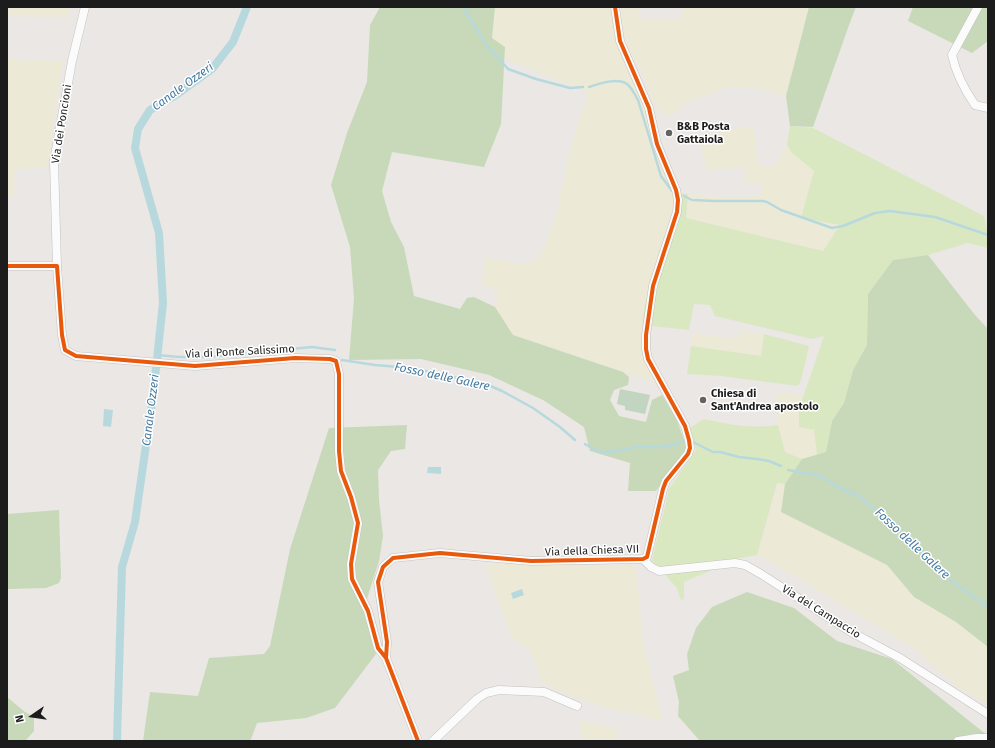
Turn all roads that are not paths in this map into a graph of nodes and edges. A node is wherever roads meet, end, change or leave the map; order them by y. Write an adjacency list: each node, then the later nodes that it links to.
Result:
1 (85, 7): 6 (street, Via dei Poncioni)
2 (615, 7): 7 (street, Via della Chiesa VII)
3 (978, 7): 4 (street)
4 (988, 108)
5 (7, 266): 6 (street)
6 (57, 266): 8 (street, Via di Ponte Salissimo)
7 (644, 559): 8 (street, Via della Chiesa VII); 10 (street, Via del Campaccio)
8 (386, 658): 12 (street)
9 (577, 706): 13 (street)
10 (988, 714)
11 (988, 738): 14 (street)
12 (418, 741)
13 (433, 741)
14 (958, 741)

